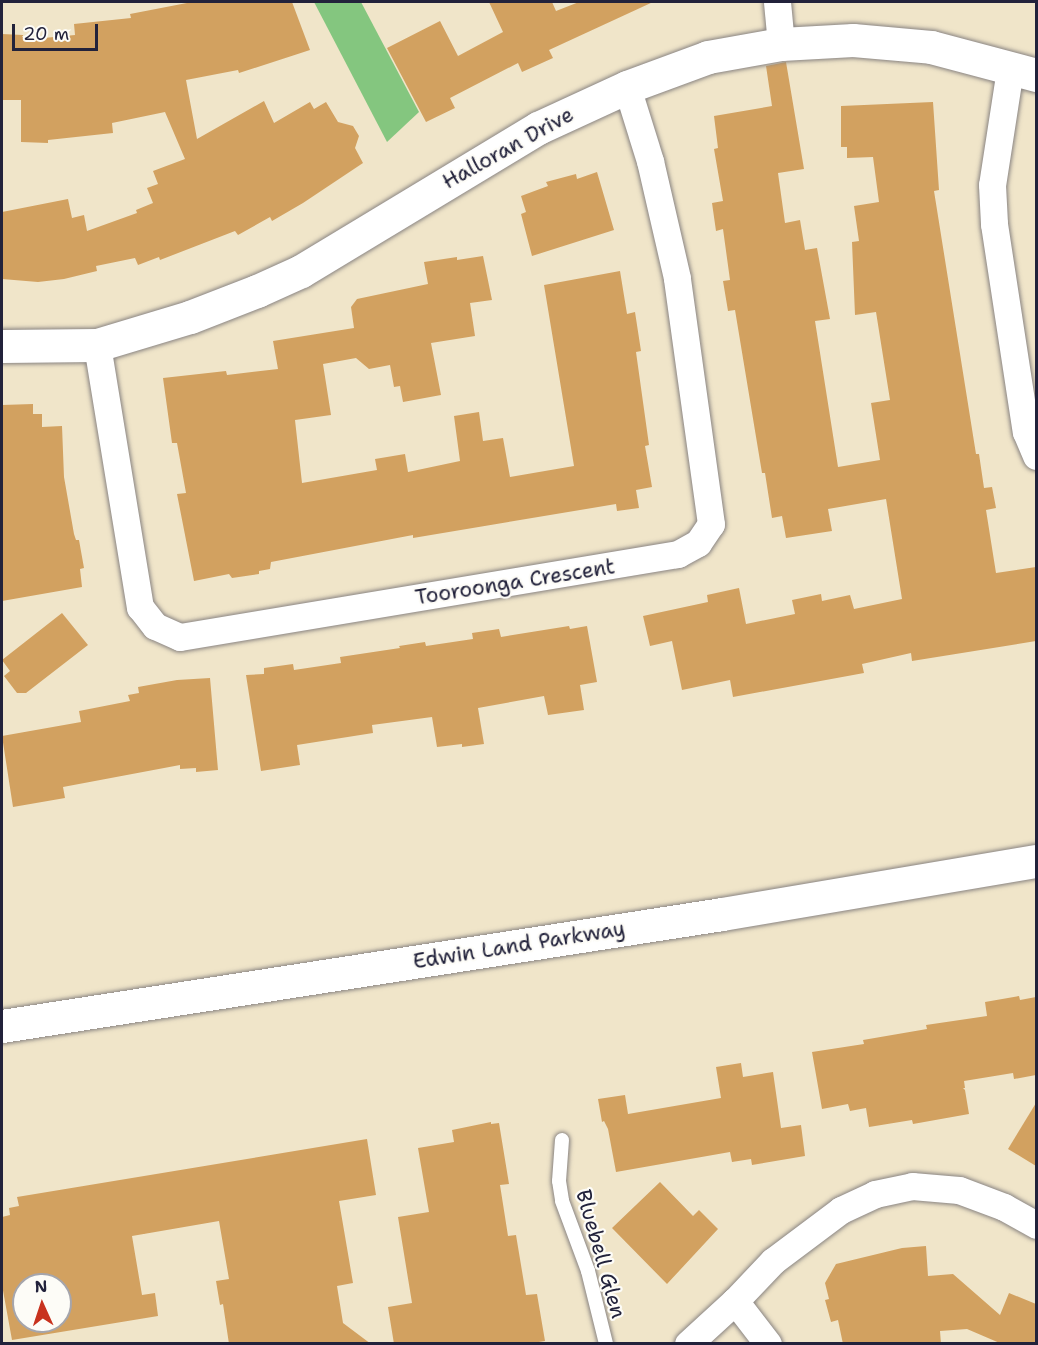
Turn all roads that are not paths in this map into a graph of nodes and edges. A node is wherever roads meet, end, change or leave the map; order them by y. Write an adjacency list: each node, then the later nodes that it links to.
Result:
1 (777, 2): 2 (street)
2 (781, 44): 3 (street, Halloran Drive); 4 (street, Halloran Drive)
3 (1023, 72): 7 (street)
4 (627, 87): 5 (street, Halloran Drive); 5 (street, Tooroonga Crescent)
5 (97, 345): 6 (street, Halloran Drive)
6 (2, 346)
7 (1036, 456)
8 (1036, 861): 9 (street, Edwin Land Parkway)
9 (2, 1026)
10 (562, 1140): 13 (lane, Bluebell Glen)
11 (1036, 1225): 12 (street)
12 (735, 1301): 14 (street); 15 (street)
13 (606, 1344)
14 (688, 1344)
15 (768, 1344)

